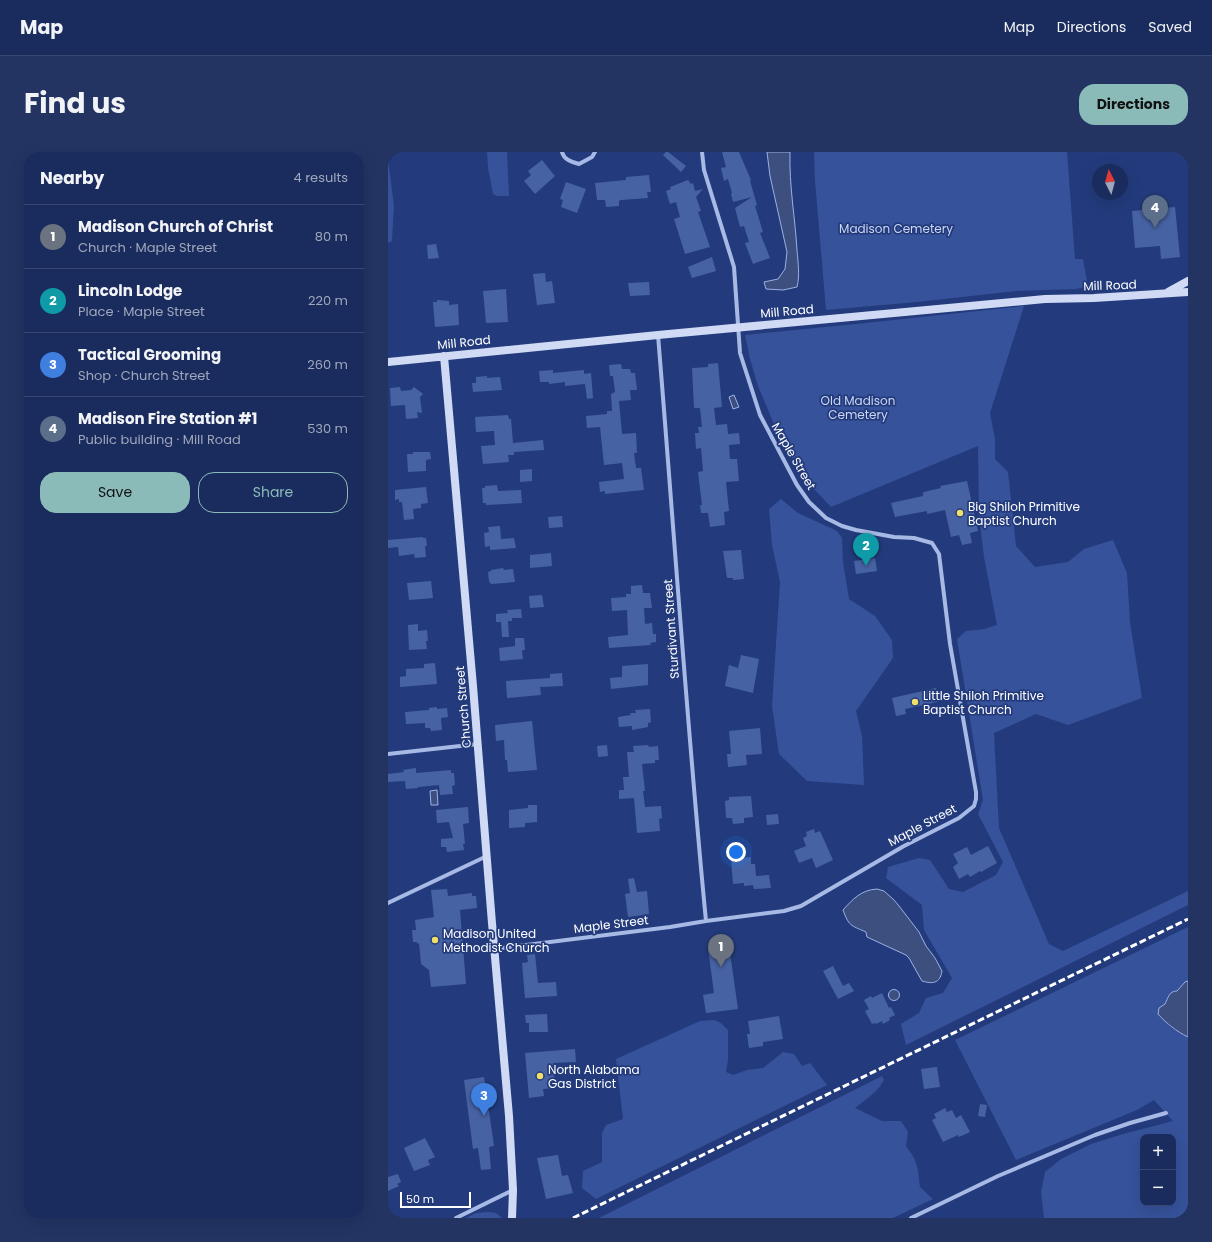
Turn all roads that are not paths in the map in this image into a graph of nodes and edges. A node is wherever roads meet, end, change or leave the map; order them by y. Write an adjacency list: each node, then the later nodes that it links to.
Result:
1 (562, 152): 2 (street)
2 (595, 152)
3 (702, 152): 7 (street, Maple Street)
4 (1188, 281): 6 (street)
5 (1188, 292): 6 (street, Mill Road)
6 (1165, 294): 7 (street, Mill Road)
7 (737, 328): 8 (street, Mill Road); 15 (street, Maple Street)
8 (658, 335): 9 (street, Mill Road); 15 (street, Sturdivant Street)
9 (444, 356): 10 (street, Mill Road); 11 (street, Church Street)
10 (388, 361)
11 (478, 744): 12 (street); 13 (street, Church Street)
12 (388, 754)
13 (487, 856): 14 (street); 16 (street, Church Street)
14 (388, 903)
15 (706, 921): 16 (street, Maple Street)
16 (494, 948): 18 (street, Church Street)
17 (1166, 1113): 23 (street)
18 (513, 1190): 21 (street); 22 (street, Church Street)
19 (388, 1214): 20 (street)
20 (390, 1218)
21 (456, 1218)
22 (512, 1218)
23 (911, 1218)

